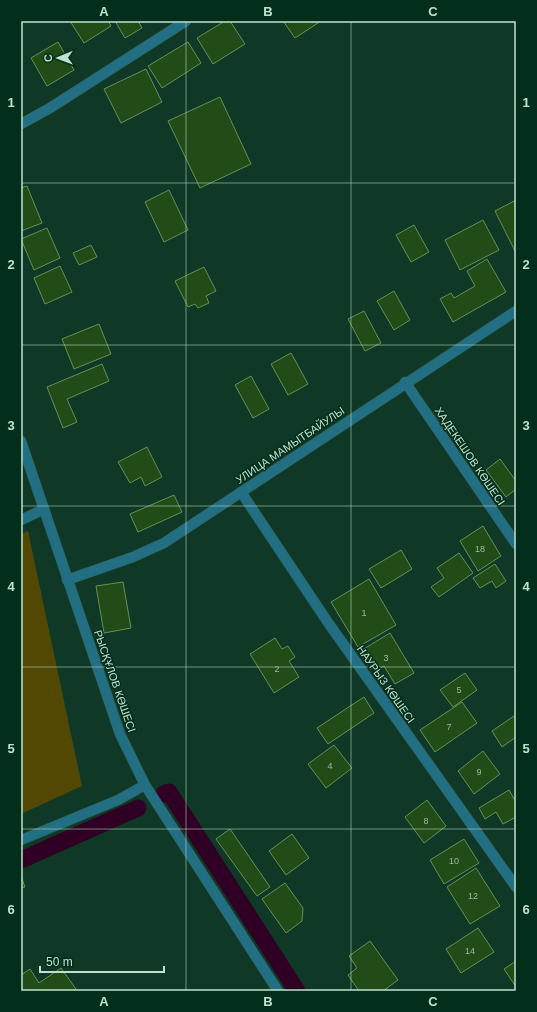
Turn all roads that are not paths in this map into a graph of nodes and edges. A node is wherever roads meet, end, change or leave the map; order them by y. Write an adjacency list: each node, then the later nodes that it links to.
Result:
1 (186, 21): 2 (street)
2 (21, 124)
3 (516, 311): 4 (street, УЛИЦА МАМЫТБАЙУЛЫ)
4 (405, 382): 6 (street, УЛИЦА МАМЫТБАЙУЛЫ); 9 (street, ХАДЕКЕШОВ КӨШЕСІ)
5 (21, 441): 7 (street, РЫСҚҰЛОВ КӨШЕСІ)
6 (241, 492): 10 (street, УЛИЦА МАМЫТБАЙУЛЫ); 13 (street, НАУРЫЗ КӨШЕСІ)
7 (44, 509): 8 (street); 10 (street, РЫСҚҰЛОВ КӨШЕСІ)
8 (21, 520)
9 (516, 544)
10 (67, 580): 11 (street, РЫСҚҰЛОВ КӨШЕСІ)
11 (145, 785): 12 (street); 14 (street, РЫСҚҰЛОВ КӨШЕСІ)
12 (21, 840)
13 (516, 887)
14 (278, 991)

